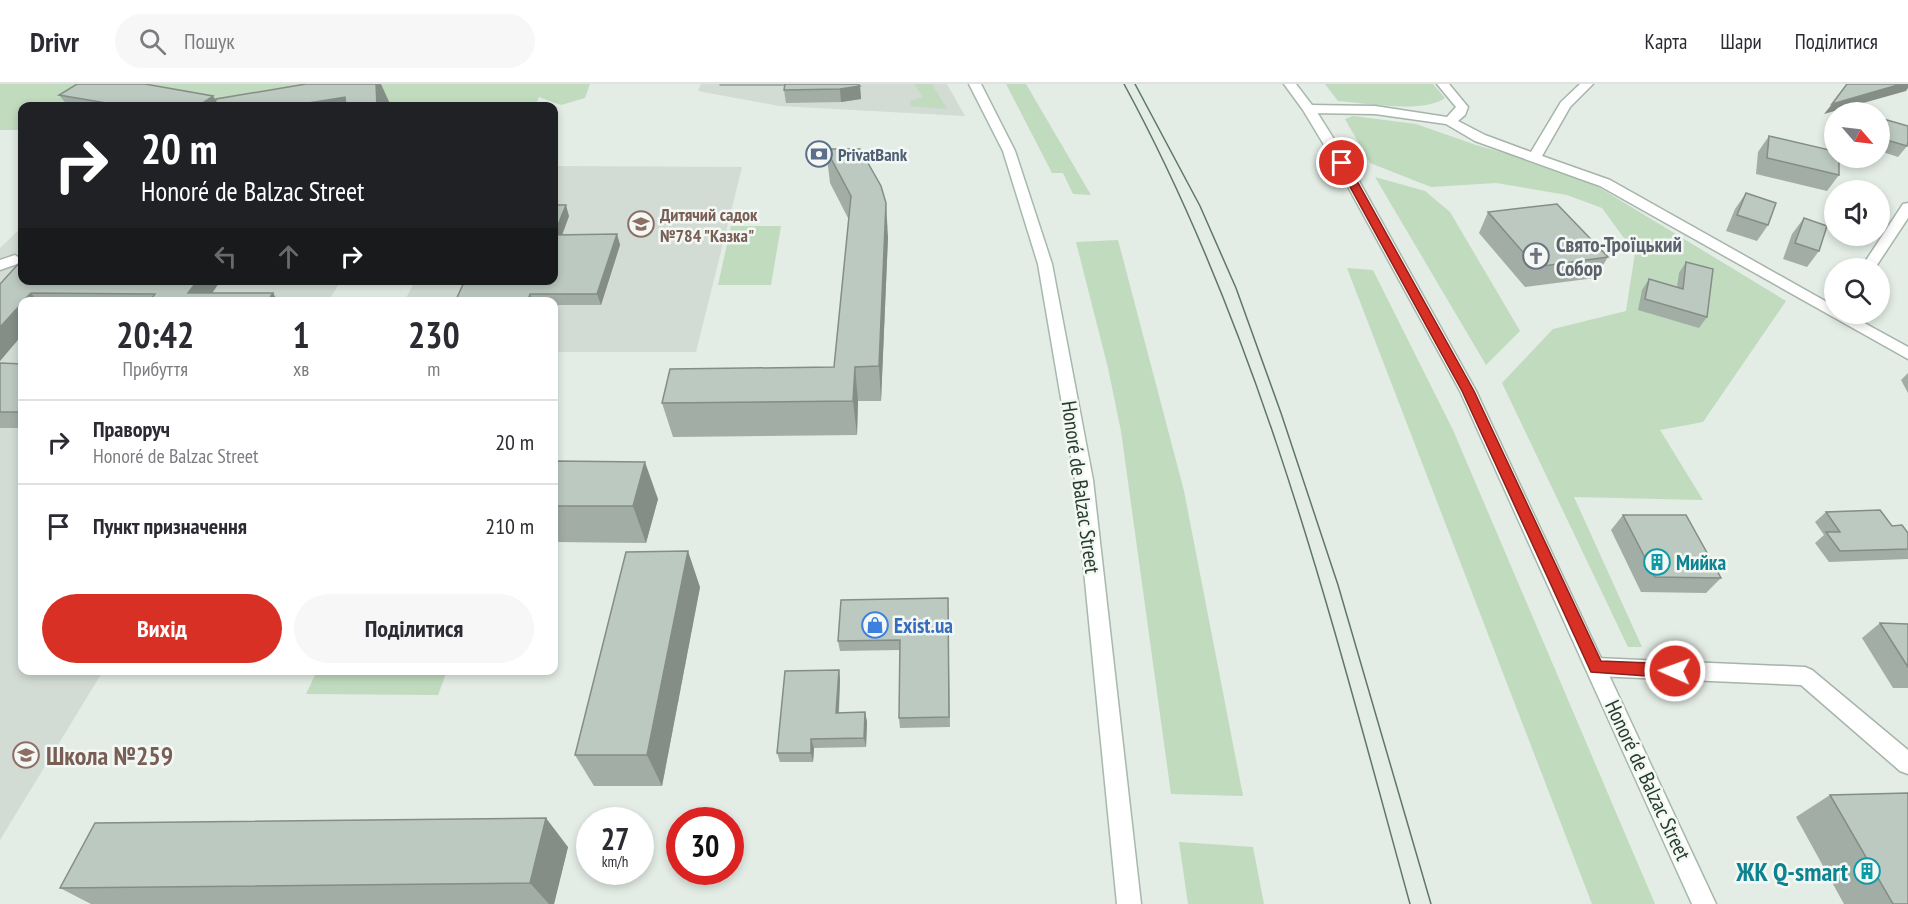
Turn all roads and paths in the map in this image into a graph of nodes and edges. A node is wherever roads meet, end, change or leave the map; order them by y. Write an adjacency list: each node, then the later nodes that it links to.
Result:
1 (975, 84): 17 (street, Honoré de Balzac Street)
2 (1290, 84): 5 (street, Honoré de Balzac Street)
3 (1443, 84): 6 (street)
4 (1587, 84): 7 (street)
5 (1309, 109): 6 (street); 15 (street, Honoré de Balzac Street)
6 (1449, 121): 7 (street)
7 (1535, 156): 12 (street)
8 (1908, 207): 9 (street)
9 (1875, 258)
10 (15, 260): 11 (street)
11 (0, 265)
12 (1803, 297): 13 (street); 14 (street)
13 (1824, 297)
14 (1908, 354)
15 (1596, 667): 16 (street); 18 (street, Honoré de Balzac Street)
16 (1908, 764)
17 (1129, 904)
18 (1704, 904)

